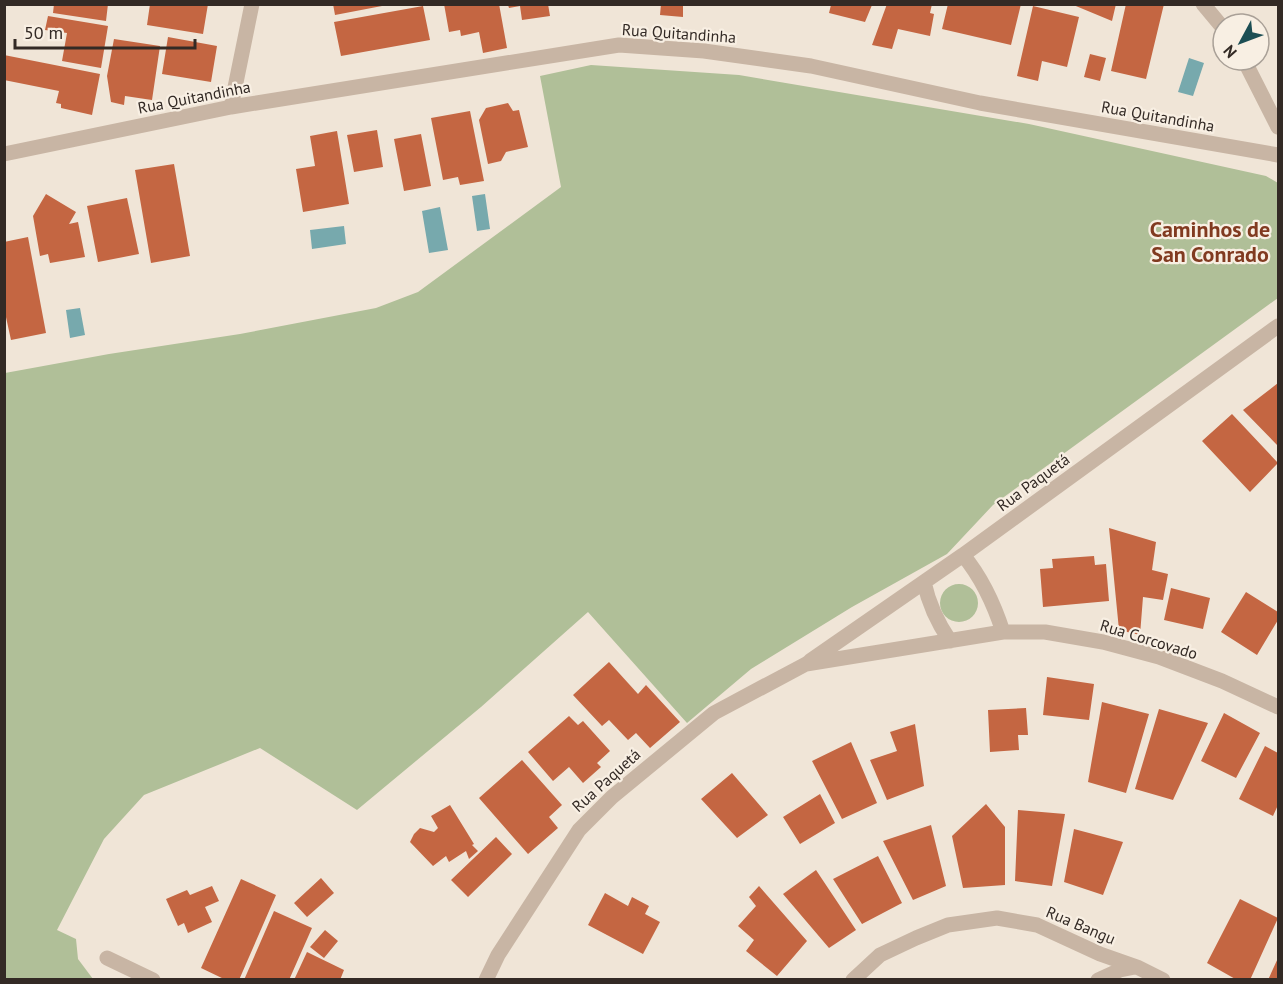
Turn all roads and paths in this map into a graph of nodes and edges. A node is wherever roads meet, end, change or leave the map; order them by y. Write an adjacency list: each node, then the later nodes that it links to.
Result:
1 (252, 4): 3 (street)
2 (1250, 72): 4 (street)
3 (231, 107): 5 (street, Rua Quitandinha); 6 (street, Rua Quitandinha)
4 (1278, 127)
5 (4, 154)
6 (1278, 155)
7 (1278, 326): 8 (street, Rua Paquetá)
8 (963, 555): 9 (street, Rua Paquetá); 10 (street)
9 (924, 582): 11 (street); 12 (street, Rua Paquetá)
10 (1003, 632): 11 (street, Rua Paquetá); 13 (street, Rua Corcovado)
11 (950, 641): 12 (street, Rua Paquetá)
12 (806, 664): 17 (street, Rua Paquetá)
13 (1278, 707)
14 (107, 958): 16 (street)
15 (1137, 967): 18 (street, Rua Bangu); 19 (street); 20 (street, Rua Bangu)
16 (153, 980)
17 (486, 980)
18 (853, 980)
19 (1098, 980)
20 (1163, 980)

